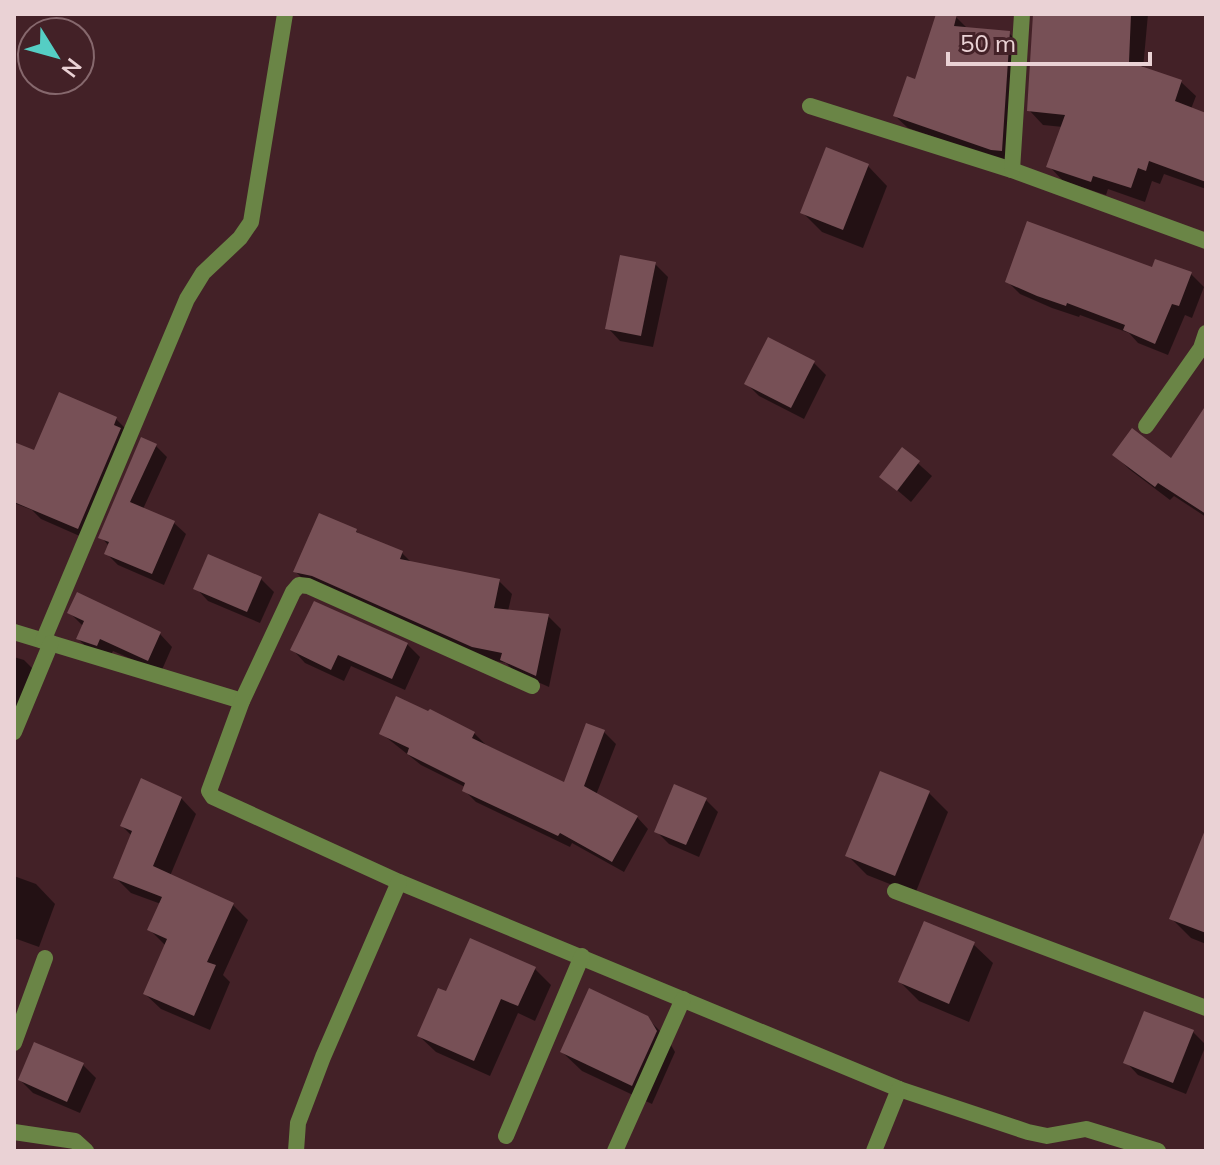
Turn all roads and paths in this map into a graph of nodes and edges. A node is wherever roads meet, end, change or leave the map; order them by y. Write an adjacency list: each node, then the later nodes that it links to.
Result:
1 (285, 14): 9 (street)
2 (1022, 14): 4 (street)
3 (810, 106): 4 (street)
4 (1012, 170): 5 (street)
5 (1206, 241)
6 (1206, 333): 7 (street)
7 (1146, 426)
8 (14, 632): 9 (street)
9 (47, 642): 11 (street); 12 (street)
10 (532, 686): 11 (street)
11 (242, 701): 13 (street)
12 (14, 732)
13 (399, 882): 15 (street); 24 (street)
14 (895, 891): 18 (street)
15 (582, 956): 17 (street); 22 (street)
16 (45, 958): 19 (street)
17 (683, 999): 20 (street); 25 (street)
18 (1206, 1008)
19 (14, 1043)
20 (899, 1089): 26 (street); 27 (street)
21 (14, 1132): 23 (street)
22 (506, 1136)
23 (86, 1151)
24 (296, 1151)
25 (615, 1151)
26 (874, 1151)
27 (1158, 1151)

